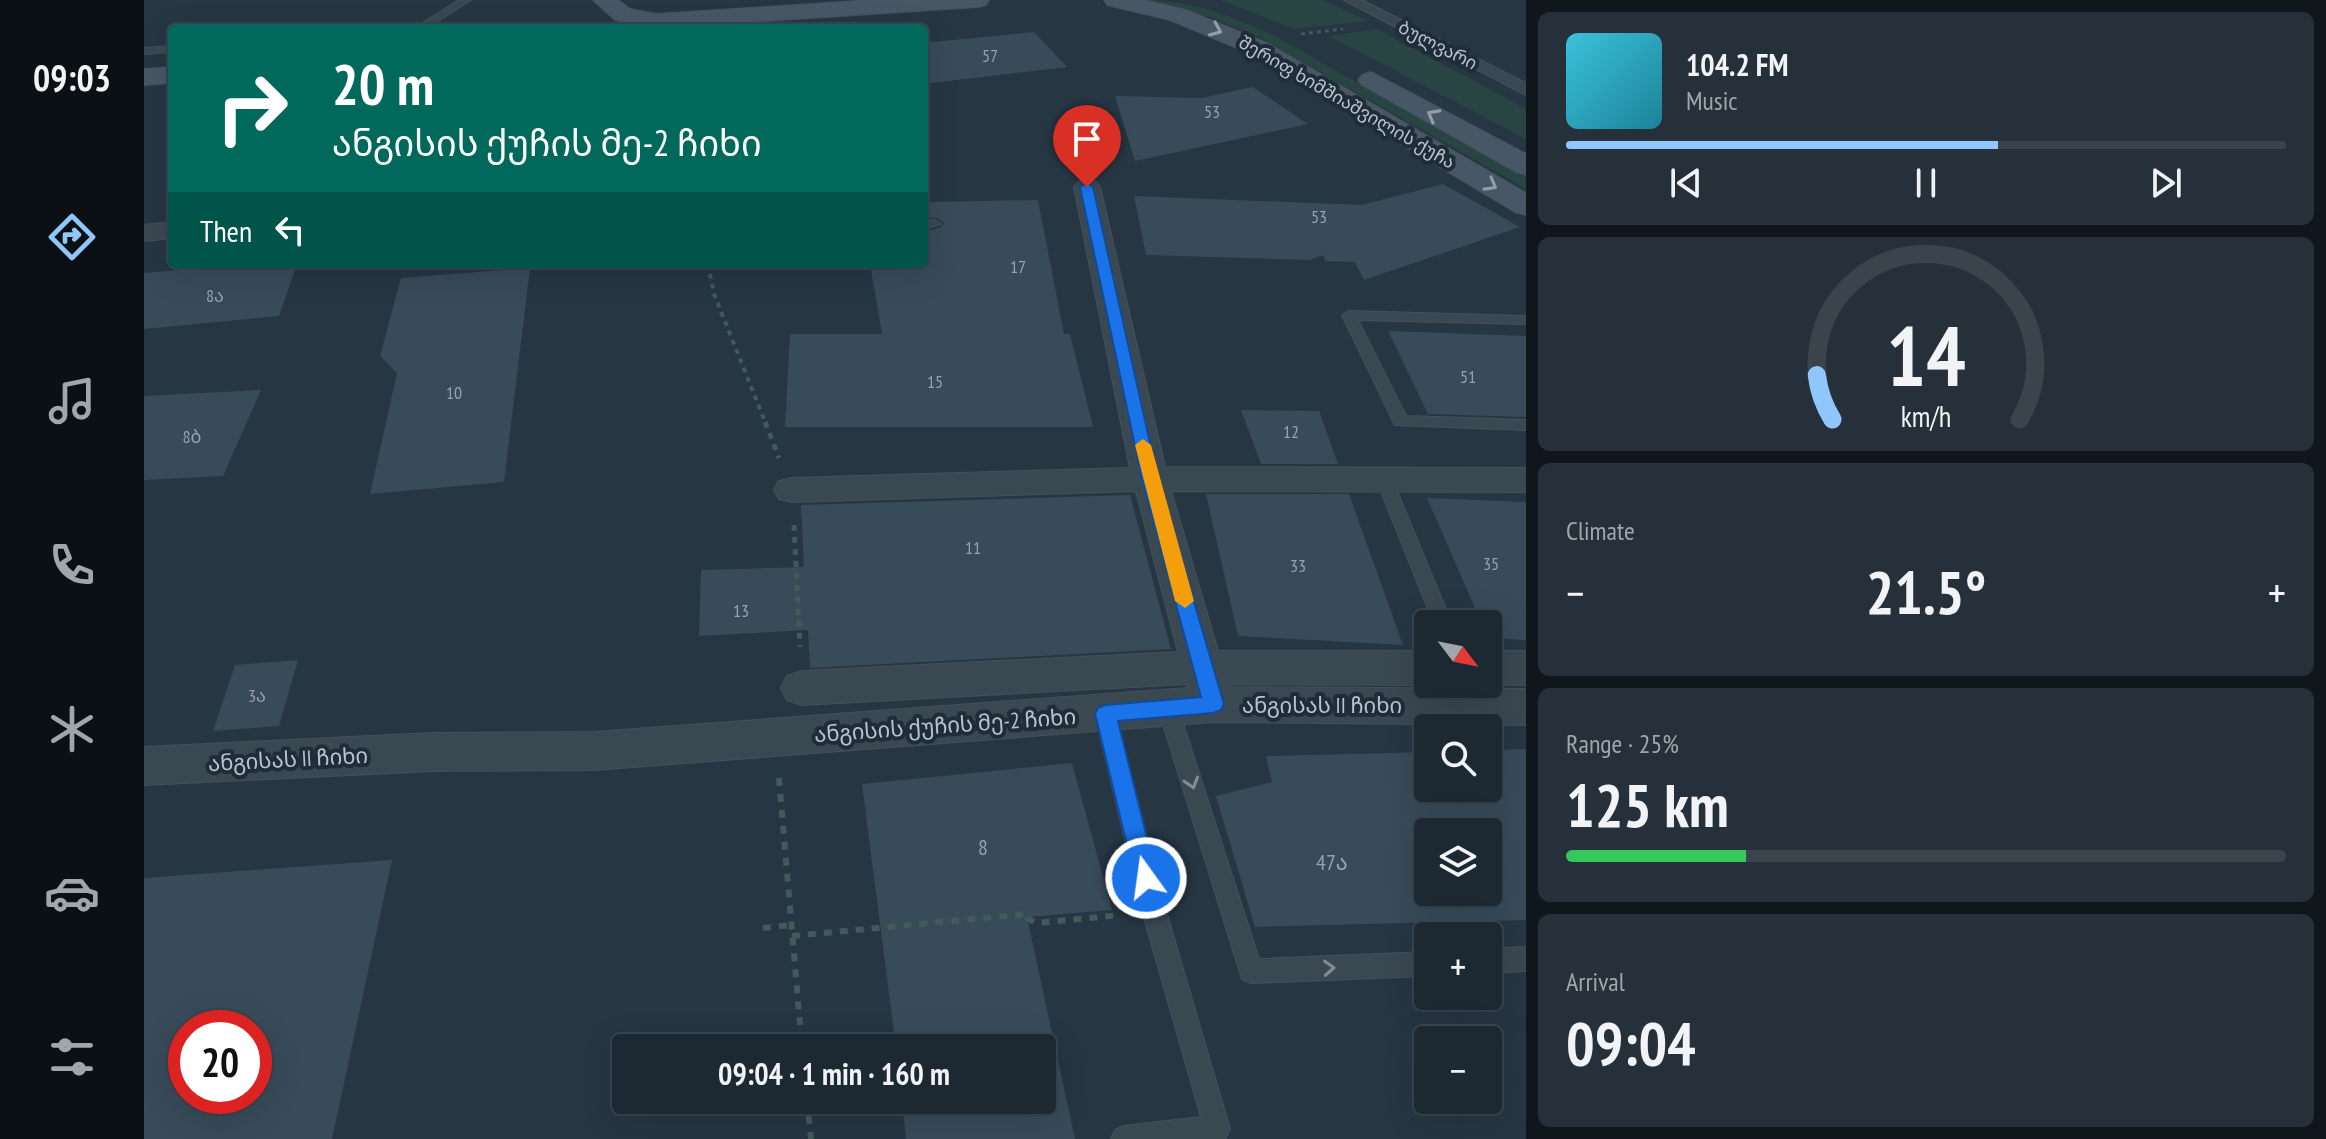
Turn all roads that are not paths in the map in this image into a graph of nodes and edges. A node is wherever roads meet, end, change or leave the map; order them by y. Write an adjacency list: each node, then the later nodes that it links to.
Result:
1 (466, 0): 9 (lane)
2 (707, 0): 8 (main road)
3 (978, 0): 8 (main road)
4 (1115, 0): 20 (main road, შერიფ ხიმშიაშვილის ქუჩა, one-way to 20)
5 (1193, 0): 11 (main road, შერიფ ხიმშიაშვილის ქუჩა)
6 (1351, 0): 17 (street, ბულვარი)
7 (613, 8): 8 (main road); 10 (main road)
8 (665, 23)
9 (427, 24)
10 (599, 24)
11 (1288, 36)
12 (168, 49): 13 (lane)
13 (144, 51)
14 (1345, 66): 18 (main road, შერიფ ხიმშიაშვილის ქუჩა, one-way to 14)
15 (168, 75): 16 (main road)
16 (144, 77)
17 (1526, 90)
18 (1526, 166)
19 (1087, 187): 25 (street)
20 (1526, 206)
21 (168, 230): 22 (street)
22 (144, 233)
23 (1526, 320): 24 (lane)
24 (1526, 425)
25 (1150, 479): 26 (street); 28 (street); 33 (street)
26 (1384, 479): 27 (street); 29 (lane)
27 (1526, 480)
28 (792, 490)
29 (1437, 610)
30 (1502, 668): 31 (street)
31 (1526, 668)
32 (1414, 669): 33 (street)
33 (1208, 686): 34 (street); 35 (street, ანგისას II ჩიხი); 36 (street, ანგისის ქუჩის მე-2 ჩიხი)
34 (802, 688)
35 (1526, 707)
36 (1168, 708): 37 (street, ანგისის ქუჩის მე-2 ჩიხი); 42 (lane, one-way to 42)
37 (1105, 714): 38 (street, ანგისის ქუჩის მე-2 ჩიხი); 43 (lane)
38 (432, 752): 39 (street, ანგისას II ჩიხი)
39 (144, 766)
40 (1526, 959): 41 (lane)
41 (1502, 960)
42 (1414, 965)
43 (1124, 1139)

